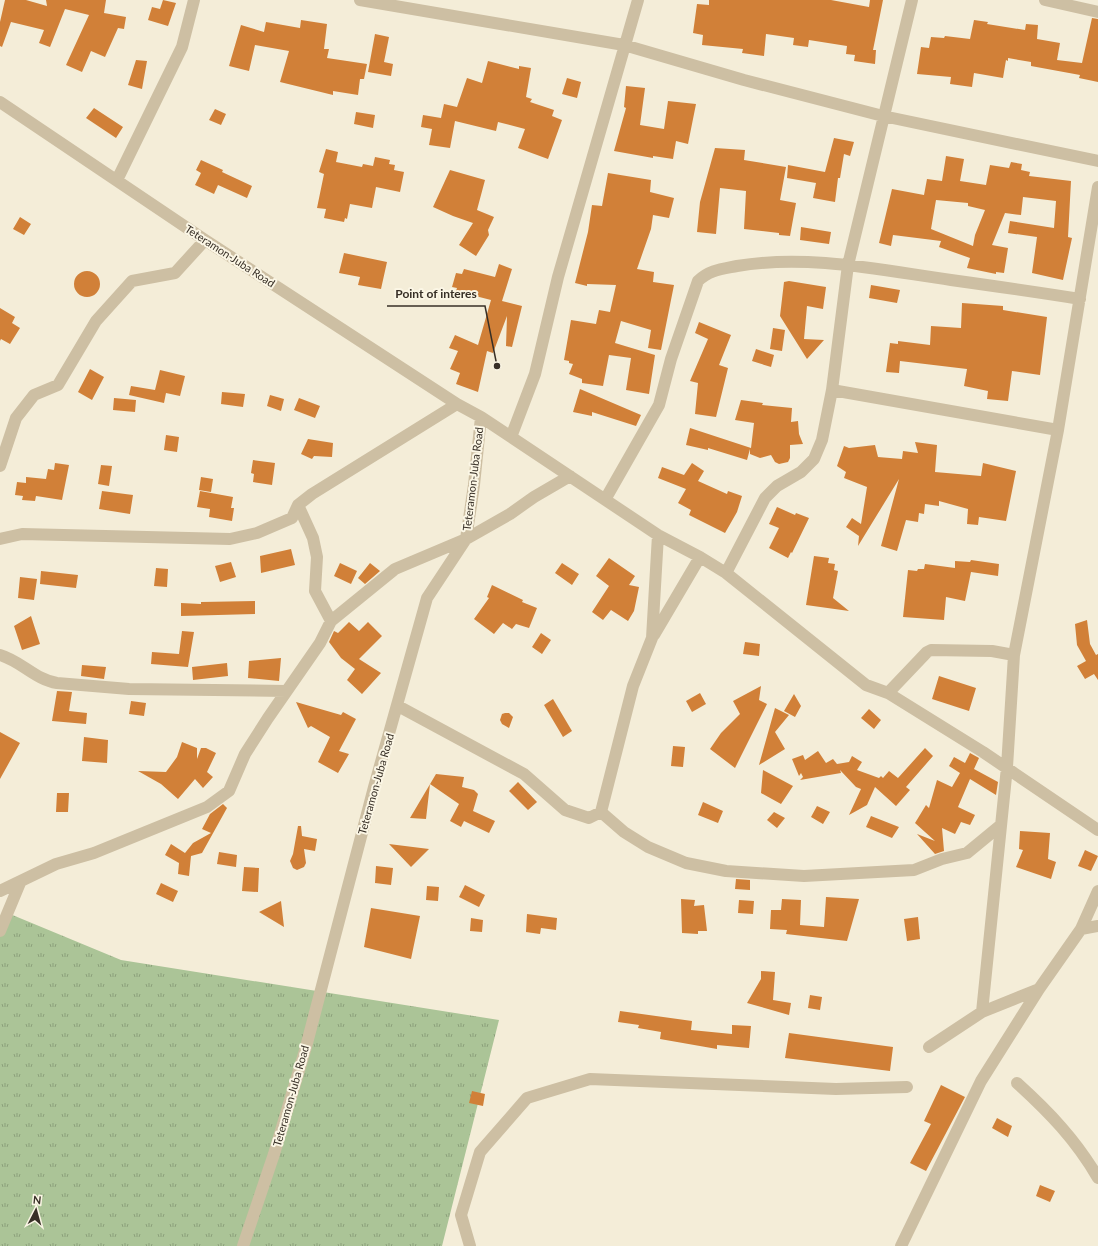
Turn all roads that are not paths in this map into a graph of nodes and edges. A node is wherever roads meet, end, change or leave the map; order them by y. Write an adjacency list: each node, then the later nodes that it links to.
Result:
1 (194, 0): 11 (street)
2 (360, 0): 7 (street)
3 (638, 0): 7 (street)
4 (912, 0): 9 (street)
5 (1045, 0): 6 (street)
6 (1098, 12)
7 (624, 45): 9 (street); 20 (street)
8 (0, 102): 11 (street, Teteramon-Juba Road)
9 (883, 116): 10 (street); 14 (street)
10 (1098, 161)
11 (118, 180): 13 (street, Teteramon-Juba Road)
12 (1098, 187): 15 (street)
13 (205, 240): 17 (street, Teteramon-Juba Road); 21 (street)
14 (848, 265): 15 (street); 16 (street); 23 (street)
15 (1080, 299): 19 (street)
16 (832, 390): 19 (street); 29 (street)
17 (457, 404): 18 (street, Teteramon-Juba Road); 24 (street)
18 (481, 417): 20 (street); 27 (street, Teteramon-Juba Road)
19 (1058, 430): 33 (street)
20 (511, 437): 22 (street)
21 (0, 466)
22 (570, 476): 23 (street); 27 (street)
23 (606, 498): 25 (street)
24 (298, 505): 26 (street); 30 (street)
25 (658, 535): 28 (street); 31 (street)
26 (0, 539)
27 (466, 539): 30 (street); 36 (street, Teteramon-Juba Road)
28 (700, 557): 29 (street); 31 (street)
29 (726, 573): 35 (street)
30 (331, 621): 34 (street)
31 (652, 638): 38 (street)
32 (0, 655): 34 (street)
33 (1014, 655): 35 (street); 37 (street)
34 (286, 691): 41 (street)
35 (888, 693): 37 (street)
36 (398, 706): 38 (street); 53 (street, Teteramon-Juba Road)
37 (1007, 767): 39 (street); 40 (street)
38 (601, 812): 39 (street)
39 (1001, 825): 48 (street)
40 (1098, 830)
41 (20, 883): 42 (street); 46 (street)
42 (0, 891)
43 (1098, 891): 45 (street)
44 (1098, 926): 45 (street)
45 (1080, 929): 47 (street)
46 (0, 931)
47 (1039, 990): 48 (street); 55 (street)
48 (982, 1012): 49 (street)
49 (929, 1047)
50 (1017, 1083): 52 (street)
51 (907, 1087): 54 (street)
52 (1098, 1178)
53 (244, 1246)
54 (470, 1246)
55 (901, 1246)

